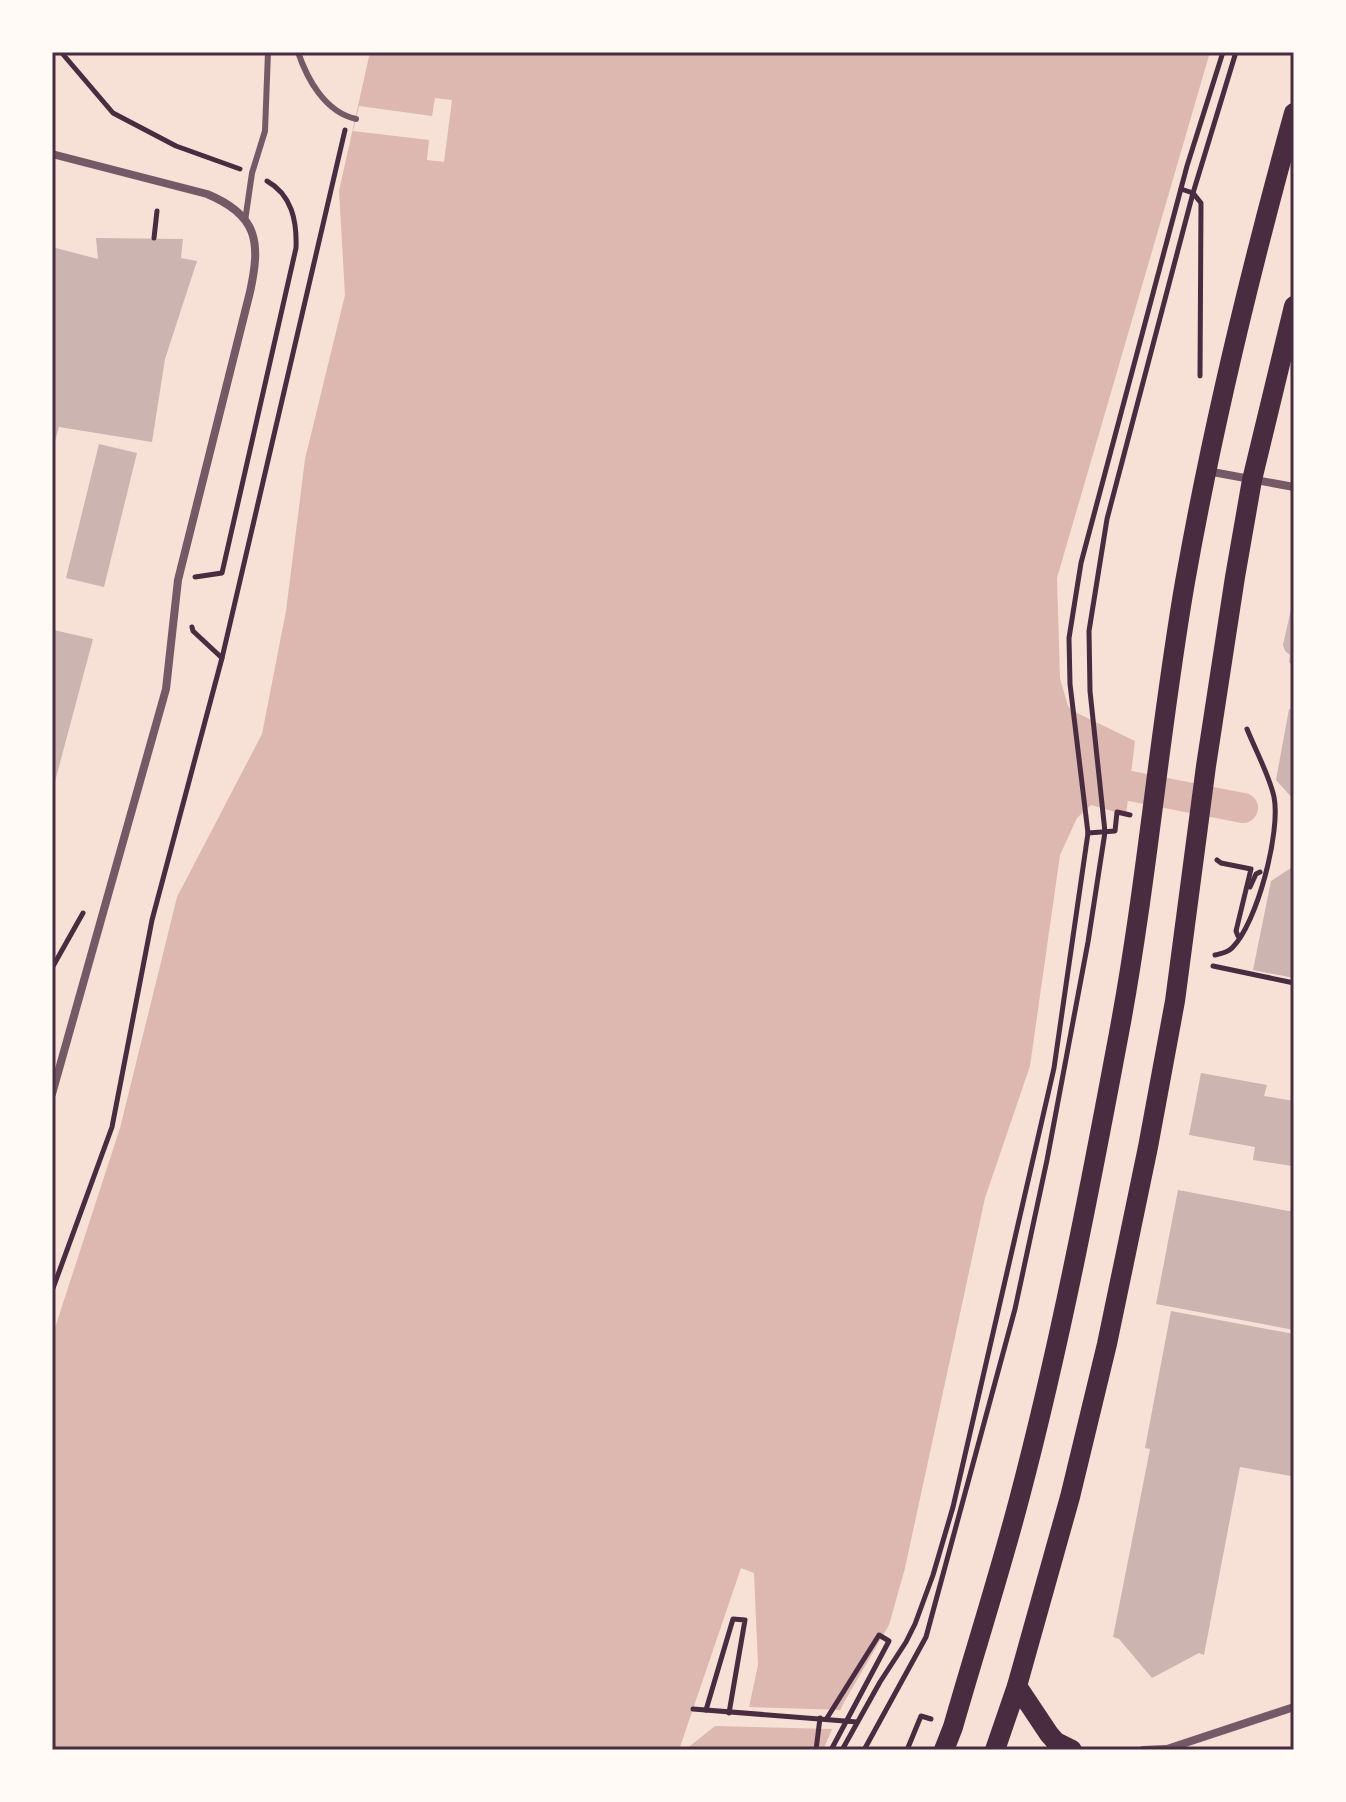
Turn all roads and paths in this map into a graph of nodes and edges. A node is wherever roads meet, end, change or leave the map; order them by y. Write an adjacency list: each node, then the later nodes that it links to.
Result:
1 (61, 52): 9 (path)
2 (268, 52): 9 (lane)
3 (298, 52): 7 (lane)
4 (1223, 52): 10 (path)
5 (1236, 52): 11 (path)
6 (1294, 113): 17 (highway)
7 (352, 118): 22 (path)
8 (52, 154): 13 (street)
9 (252, 173): 13 (lane); 20 (path)
10 (1181, 189): 11 (path); 26 (path)
11 (1193, 193): 16 (path); 25 (path)
12 (157, 211): 14 (path)
13 (245, 221): 20 (street)
14 (154, 238)
15 (1294, 306): 18 (highway)
16 (1200, 377)
17 (1206, 471): 18 (street); 52 (highway)
18 (1252, 480): 19 (street); 39 (highway)
19 (1294, 487)
20 (178, 580): 28 (street)
21 (189, 619): 22 (path)
22 (222, 658): 38 (path)
23 (1247, 729): 29 (path)
24 (1117, 812): 25 (path)
25 (1105, 832): 26 (path); 50 (path)
26 (1088, 833): 46 (path)
27 (1247, 868): 30 (path)
28 (111, 882): 35 (path); 37 (street)
29 (1258, 898): 30 (path); 31 (path); 32 (path)
30 (1240, 914): 31 (path)
31 (1236, 931): 32 (path)
32 (1234, 947): 33 (path)
33 (1215, 955)
34 (1213, 966): 36 (path)
35 (52, 968)
36 (1294, 983)
37 (52, 1094)
38 (52, 1291)
39 (1017, 1686): 53 (highway); 54 (highway)
40 (1294, 1707): 56 (street)
41 (693, 1709): 42 (path)
42 (706, 1710): 43 (path); 43 (path); 44 (path)
43 (729, 1713): 44 (path)
44 (824, 1718): 46 (path); 47 (path); 48 (path)
45 (934, 1720): 51 (path)
46 (857, 1722): 49 (path)
47 (816, 1750)
48 (831, 1750)
49 (842, 1750)
50 (864, 1750)
51 (907, 1750)
52 (944, 1750)
53 (995, 1750)
54 (1072, 1750)
55 (1143, 1750): 56 (street)
56 (1165, 1750)

